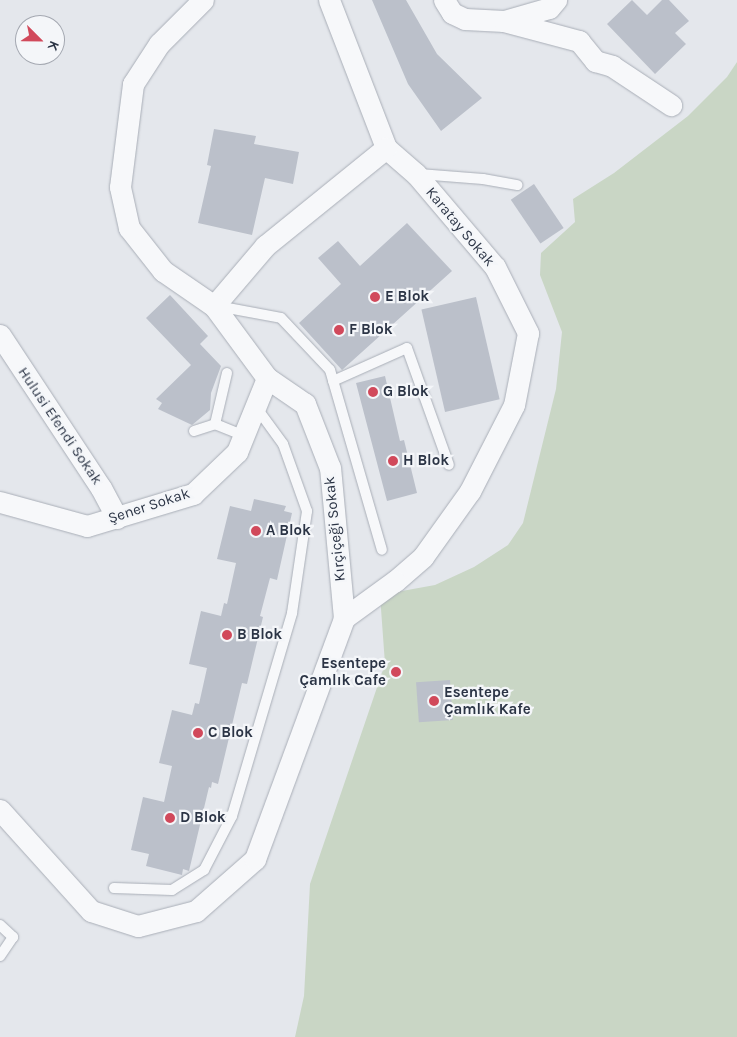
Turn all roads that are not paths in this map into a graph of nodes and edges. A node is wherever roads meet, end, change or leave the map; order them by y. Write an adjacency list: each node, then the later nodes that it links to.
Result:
1 (203, 0): 10 (street, Kırçiçeği Sokak)
2 (329, 0): 7 (street, Karatay Sokak)
3 (444, 0): 5 (street)
4 (556, 0): 5 (street)
5 (504, 21): 6 (street)
6 (671, 105)
7 (386, 148): 8 (street, Karatay Sokak); 10 (street)
8 (416, 174): 9 (lane); 23 (street, Karatay Sokak)
9 (517, 185)
10 (214, 306): 13 (street, Kırçiçeği Sokak); 14 (lane)
11 (0, 335): 21 (street, Hulusi Efendi Sokak)
12 (227, 373): 16 (lane)
13 (267, 378): 15 (street, Şener Sokak); 23 (street, Kırçiçeği Sokak)
14 (333, 381): 19 (lane); 22 (lane)
15 (256, 406): 18 (street, Şener Sokak); 27 (lane)
16 (216, 424): 17 (lane); 18 (lane)
17 (194, 431)
18 (244, 436): 21 (street, Şener Sokak)
19 (449, 465)
20 (0, 502): 21 (street, Şener Sokak)
21 (118, 518)
22 (382, 550)
23 (344, 618): 26 (street, Kırçiçeği Sokak)
24 (0, 810): 26 (street, Kırçiçeği Sokak)
25 (0, 828): 26 (street)
26 (22, 835)
27 (114, 888)
28 (0, 925): 29 (lane)
29 (0, 956)

